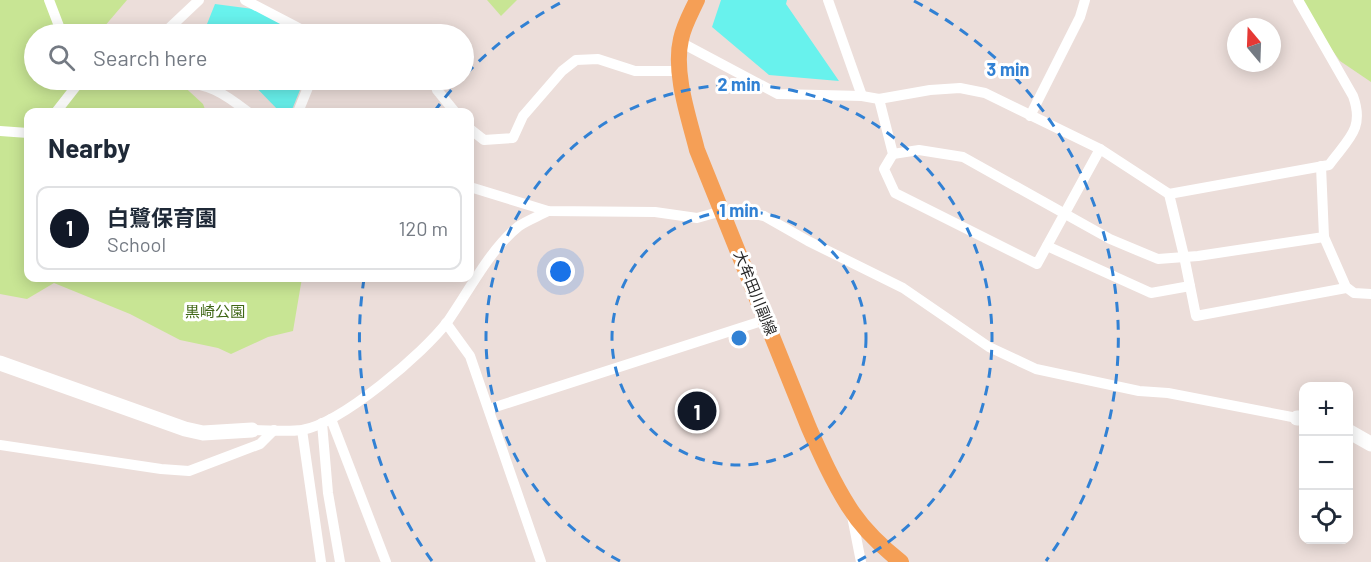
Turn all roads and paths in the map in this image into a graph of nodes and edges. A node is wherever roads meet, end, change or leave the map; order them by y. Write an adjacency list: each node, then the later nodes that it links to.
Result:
1 (49, 0): 8 (street)
2 (199, 0): 9 (street)
3 (245, 0): 10 (street)
4 (697, 0): 11 (main road, 大牟田川副線)
5 (828, 0): 17 (street)
6 (1084, 0): 23 (street)
7 (1298, 0): 29 (street)
8 (58, 24)
9 (174, 24)
10 (291, 24)
11 (680, 42): 12 (main road, 大牟田川副線); 17 (street)
12 (680, 71): 25 (street); 33 (main road, 大牟田川副線)
13 (73, 90): 19 (street)
14 (217, 90): 20 (street)
15 (307, 90): 21 (street)
16 (437, 90): 22 (street)
17 (862, 96): 18 (street)
18 (879, 99): 23 (street); 28 (street)
19 (59, 108)
20 (242, 108)
21 (300, 108)
22 (452, 108)
23 (1030, 116): 27 (street)
24 (0, 131): 26 (street)
25 (474, 132)
26 (24, 133)
27 (1100, 149): 31 (street); 34 (street)
28 (893, 154): 34 (street); 36 (street)
29 (1321, 166): 31 (street); 35 (street)
30 (474, 189): 32 (street)
31 (1169, 194): 37 (street)
32 (548, 211): 33 (street); 38 (street)
33 (722, 211): 43 (main road, 大牟田川副線); 47 (street)
34 (1064, 213): 36 (street); 37 (street)
35 (1324, 237): 37 (street); 41 (street)
36 (1047, 246): 40 (street)
37 (1185, 256): 40 (street)
38 (474, 281)
39 (474, 282): 44 (street)
40 (1190, 286): 41 (street)
41 (1346, 288): 42 (street)
42 (1371, 294)
43 (765, 320): 46 (street); 55 (main road, 大牟田川副線)
44 (446, 323): 46 (street); 48 (street)
45 (0, 363): 49 (street)
46 (489, 409): 59 (street)
47 (1299, 418)
48 (327, 421): 51 (street); 57 (street); 58 (street)
49 (252, 430): 50 (street)
50 (274, 430): 51 (street); 54 (street)
51 (303, 430): 56 (street)
52 (1353, 434): 53 (street)
53 (1371, 444)
54 (0, 445)
55 (850, 510): 60 (street); 61 (main road, 大牟田川副線)
56 (321, 562)
57 (340, 562)
58 (386, 562)
59 (541, 562)
60 (861, 562)
61 (901, 562)

